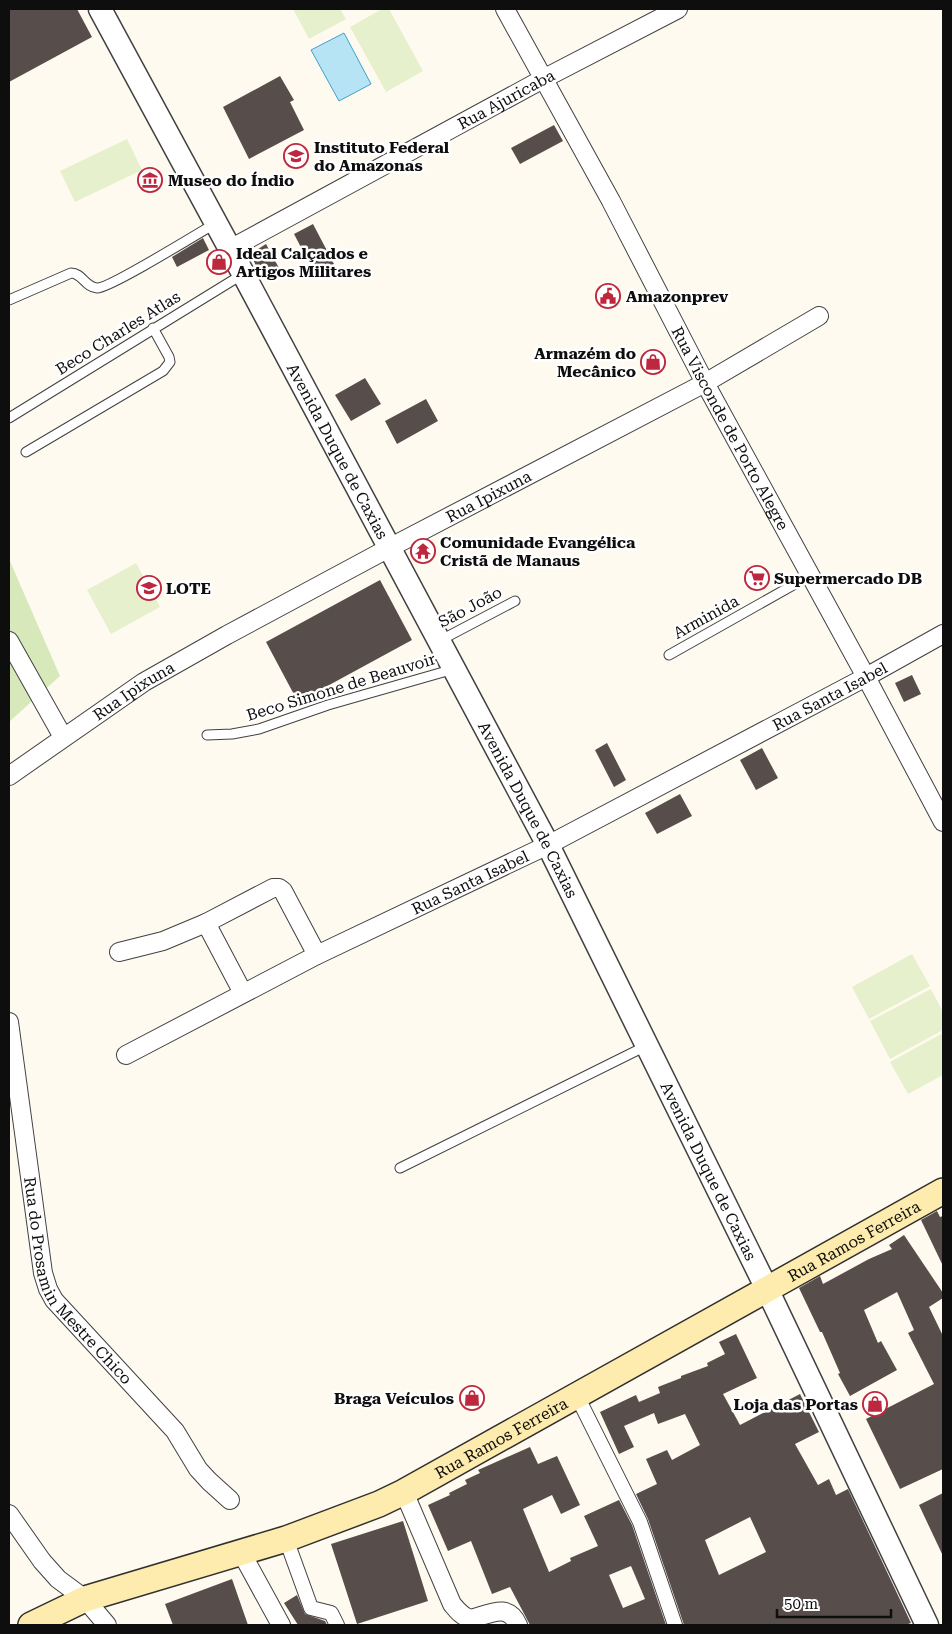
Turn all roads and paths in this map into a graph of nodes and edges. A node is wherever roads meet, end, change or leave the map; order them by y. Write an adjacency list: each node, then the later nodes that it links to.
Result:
1 (100, 9): 5 (street, Avenida Duque de Caxias)
2 (504, 9): 4 (street, Rua Visconde de Porto Alegre)
3 (678, 9): 4 (street, Rua Ajuricaba)
4 (543, 79): 6 (street, Rua Ajuricaba); 11 (street, Rua Visconde de Porto Alegre)
5 (216, 224): 6 (street, Avenida Duque de Caxias); 8 (lane)
6 (230, 249): 7 (street, Avenida Duque de Caxias)
7 (243, 274): 10 (lane, Beco Charles Atlas); 14 (street, Avenida Duque de Caxias)
8 (9, 300)
9 (819, 316): 11 (street, Rua Ipixuna)
10 (153, 328): 12 (lane, Beco Charles Atlas); 13 (lane)
11 (705, 383): 14 (street, Rua Ipixuna); 15 (street, Rua Visconde de Porto Alegre)
12 (9, 418)
13 (26, 452)
14 (389, 548): 19 (street, Avenida Duque de Caxias); 24 (street, Rua Ipixuna)
15 (811, 575): 20 (lane, Arminida); 22 (street, Rua Visconde de Porto Alegre)
16 (515, 601): 19 (lane, São João)
17 (943, 634): 22 (street, Rua Santa Isabel)
18 (9, 641): 24 (street)
19 (439, 641): 21 (street, Avenida Duque de Caxias)
20 (669, 655)
21 (454, 669): 23 (lane, Beco Simone de Beauvoir); 27 (street, Avenida Duque de Caxias)
22 (866, 677): 26 (street, Rua Visconde de Porto Alegre); 27 (street, Rua Santa Isabel)
23 (207, 735)
24 (62, 737): 25 (street, Rua Ipixuna)
25 (9, 776)
26 (943, 822)
27 (548, 845): 30 (street, Rua Santa Isabel); 33 (street, Avenida Duque de Caxias)
28 (206, 923): 29 (street); 30 (street); 31 (street)
29 (119, 952)
30 (317, 955): 31 (street, Rua Santa Isabel)
31 (243, 993): 34 (street, Rua Santa Isabel)
32 (9, 1022): 40 (street, Rua do Prosamin Mestre Chico)
33 (646, 1045): 35 (lane); 37 (street, Avenida Duque de Caxias)
34 (126, 1055)
35 (400, 1168)
36 (943, 1191): 37 (main road, Rua Ramos Ferreira)
37 (767, 1289): 38 (main road, Rua Ramos Ferreira); 51 (street, Avenida Duque de Caxias)
38 (578, 1396): 39 (main road, Rua Ramos Ferreira); 50 (street)
39 (404, 1492): 42 (main road, Rua Ramos Ferreira); 49 (street)
40 (230, 1500)
41 (9, 1514): 44 (street)
42 (286, 1539): 43 (main road, Rua Ramos Ferreira); 48 (street)
43 (241, 1552): 44 (main road, Rua Ramos Ferreira); 47 (street)
44 (85, 1599): 45 (main road, Rua Ramos Ferreira); 46 (street)
45 (31, 1625)
46 (107, 1625)
47 (281, 1625)
48 (337, 1625)
49 (518, 1625)
50 (674, 1625)
51 (927, 1625)

